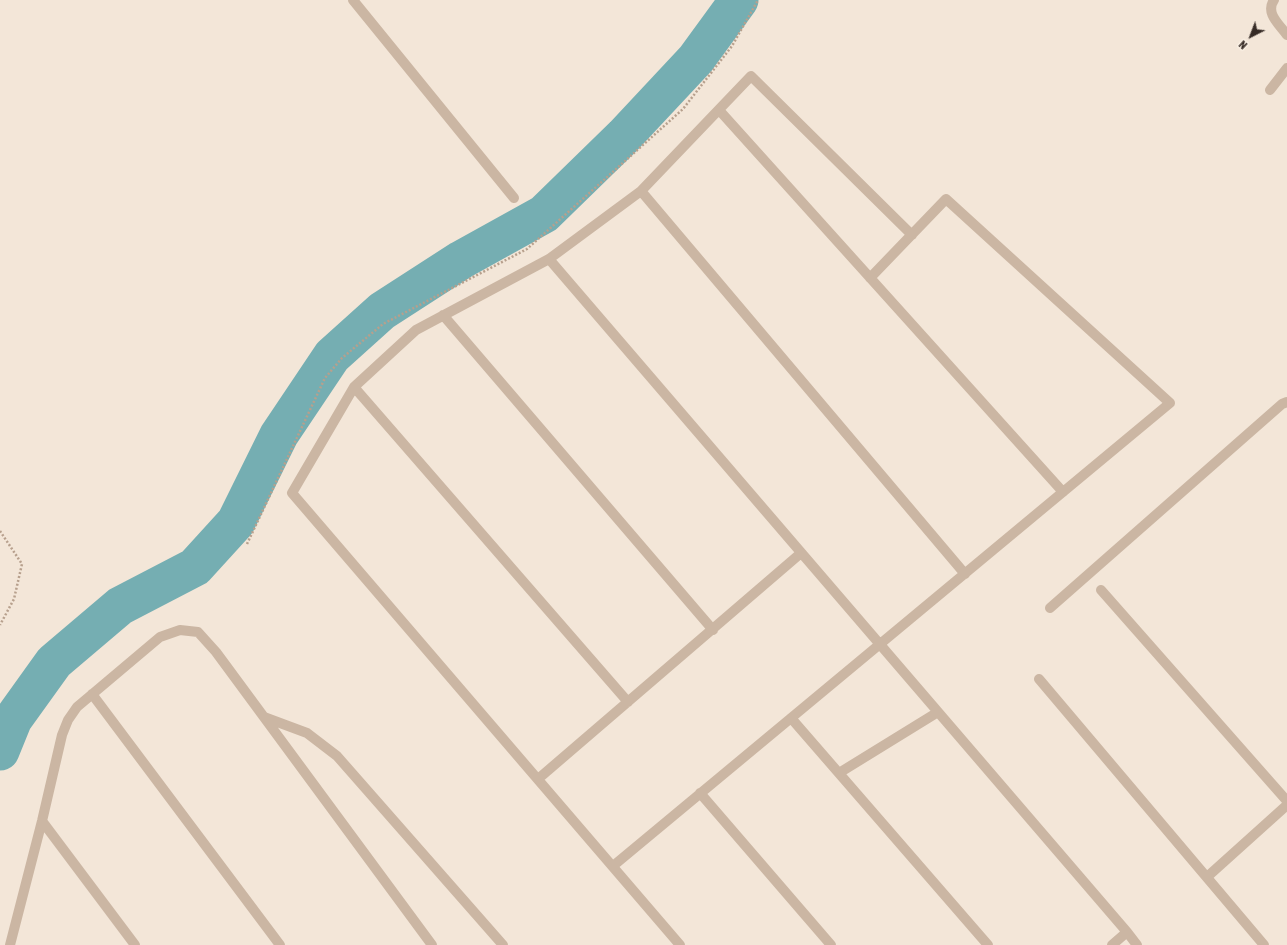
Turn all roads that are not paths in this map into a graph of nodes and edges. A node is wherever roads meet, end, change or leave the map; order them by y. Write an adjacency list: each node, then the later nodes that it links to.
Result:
1 (353, 0): 8 (street)
2 (1274, 0): 3 (street)
3 (1287, 35)
4 (1287, 68): 5 (street)
5 (1270, 90)
6 (719, 110): 7 (street); 9 (street); 11 (street)
7 (641, 191): 10 (street); 17 (street)
8 (514, 198)
9 (912, 235): 11 (street); 15 (street)
10 (549, 259): 12 (street); 16 (street)
11 (870, 278): 15 (street)
12 (443, 315): 13 (street); 20 (street)
13 (354, 387): 24 (street); 29 (street)
14 (1287, 402): 19 (street)
15 (1063, 492): 17 (street)
16 (802, 553): 20 (street); 21 (street)
17 (964, 574): 21 (street)
18 (1101, 590): 31 (street)
19 (1050, 608)
20 (712, 630): 24 (street)
21 (880, 644): 25 (street); 27 (street)
22 (1039, 679): 35 (street)
23 (92, 694): 26 (street); 33 (street); 39 (street)
24 (628, 702): 29 (street)
25 (938, 712): 28 (street); 36 (street)
26 (264, 717): 40 (street); 41 (street)
27 (791, 718): 28 (street); 30 (street)
28 (838, 773): 44 (street)
29 (538, 779): 34 (street)
30 (700, 794): 34 (street); 43 (street)
31 (1287, 801)
32 (1287, 806): 35 (street)
33 (42, 821): 37 (street); 38 (street)
34 (613, 866): 42 (street)
35 (1207, 877): 47 (street)
36 (1127, 932): 45 (street); 46 (street)
37 (10, 945)
38 (135, 945)
39 (280, 945)
40 (432, 945)
41 (503, 945)
42 (680, 945)
43 (831, 945)
44 (988, 945)
45 (1112, 945)
46 (1137, 945)
47 (1264, 945)

